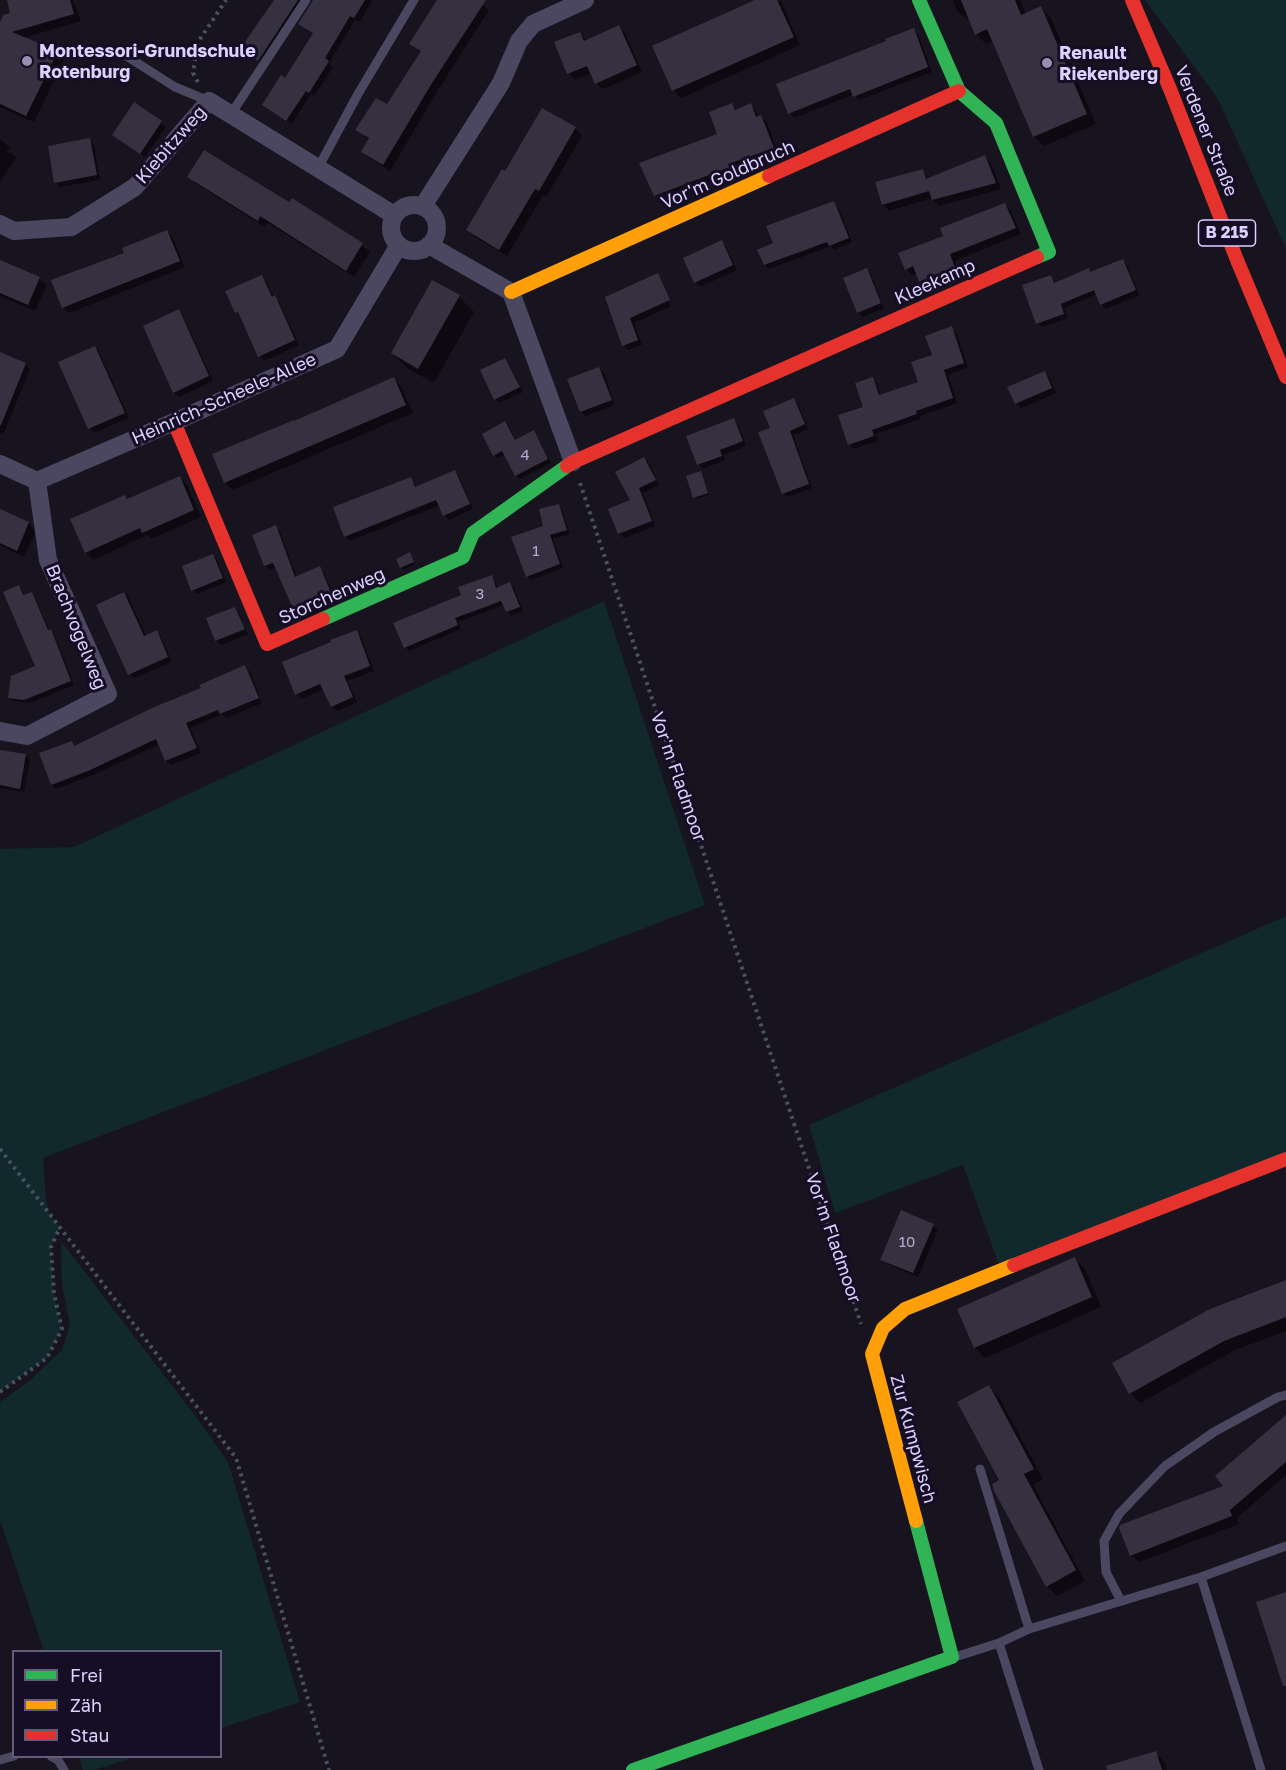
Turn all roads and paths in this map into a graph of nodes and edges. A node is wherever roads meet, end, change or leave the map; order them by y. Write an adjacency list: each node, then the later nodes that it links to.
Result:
1 (226, 0): 9 (path)
2 (306, 0): 10 (lane)
3 (414, 0): 11 (lane)
4 (585, 0): 12 (street)
5 (919, 0): 8 (street, Kleekamp)
6 (1132, 0): 18 (street, Verdener Straße / B 215)
7 (117, 50): 9 (lane)
8 (959, 91): 17 (street, Vor'm Goldbruch); 20 (street, Kleekamp)
9 (209, 101): 10 (street, Kiebitzweg); 14 (street, Kiebitzweg)
10 (231, 114): 11 (street, Kiebitzweg)
11 (318, 168): 13 (street, Kiebitzweg)
12 (423, 206): 13 (street); 16 (street)
13 (394, 215): 15 (street)
14 (0, 224)
15 (399, 245): 16 (street); 19 (street, Heinrich-Scheele-Allee)
16 (429, 245): 17 (street)
17 (512, 292): 20 (street)
18 (1286, 376)
19 (174, 422): 20 (street, Storchenweg); 22 (street, Heinrich-Scheele-Allee)
20 (573, 462): 27 (path, Vor'm Fladmoor)
21 (0, 464): 22 (street)
22 (37, 481): 23 (street, Brachvogelweg)
23 (0, 731)
24 (0, 1149): 26 (path)
25 (1286, 1159): 27 (street)
26 (60, 1227): 28 (path); 39 (path)
27 (872, 1354): 36 (street, Zur Kumpwisch)
28 (0, 1392)
29 (1286, 1395): 33 (lane)
30 (980, 1468): 34 (lane)
31 (1286, 1546): 32 (lane)
32 (1202, 1577): 33 (lane); 42 (lane)
33 (1121, 1601): 34 (lane)
34 (1029, 1629): 35 (lane)
35 (999, 1643): 36 (lane); 41 (lane)
36 (952, 1657): 40 (street)
37 (54, 1758): 38 (lane)
38 (64, 1770)
39 (329, 1770)
40 (633, 1770)
41 (1039, 1770)
42 (1261, 1770)

